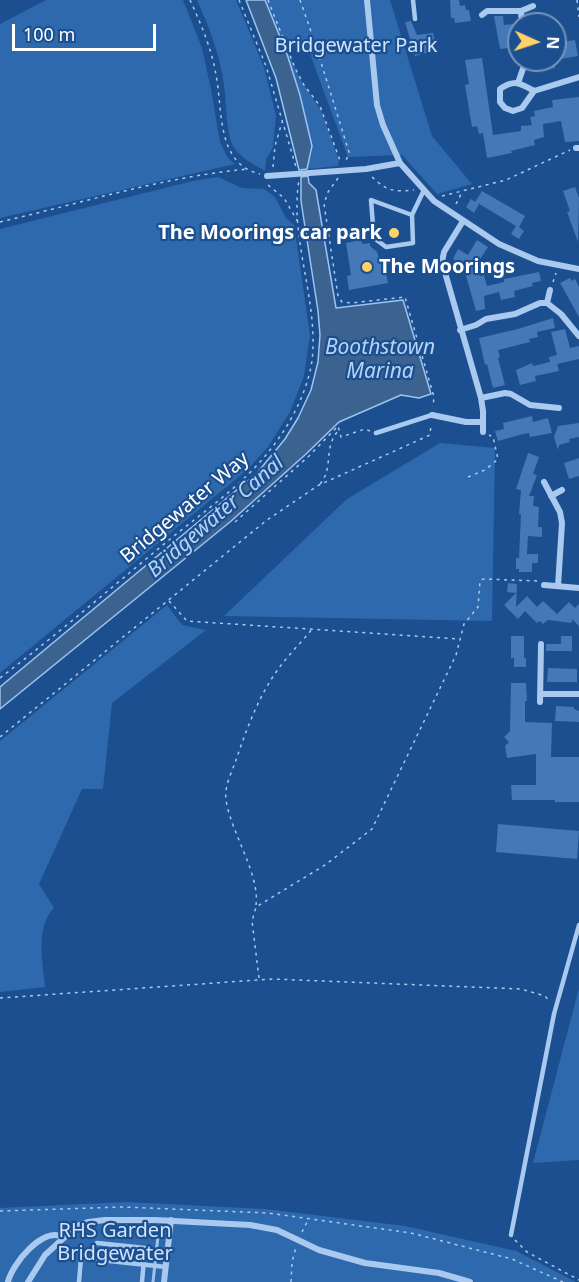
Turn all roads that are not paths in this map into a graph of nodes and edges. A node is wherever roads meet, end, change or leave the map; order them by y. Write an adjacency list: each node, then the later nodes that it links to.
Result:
1 (367, 0): 11 (street)
2 (413, 0): 6 (lane)
3 (534, 6): 4 (street)
4 (521, 11): 5 (street)
5 (482, 15)
6 (415, 19)
7 (522, 72): 9 (street)
8 (579, 77): 10 (street)
9 (518, 82): 10 (street); 10 (street)
10 (534, 91)
11 (400, 163): 12 (street); 13 (street)
12 (270, 176)
13 (424, 190): 14 (lane); 15 (street)
14 (412, 215): 14 (lane)
15 (463, 221): 16 (street); 19 (street)
16 (579, 269)
17 (550, 290): 18 (street)
18 (547, 303): 19 (street); 20 (street)
19 (460, 330): 21 (street)
20 (579, 336)
21 (481, 398): 23 (street); 26 (street)
22 (546, 399): 23 (street)
23 (545, 406): 24 (street)
24 (559, 408)
25 (432, 415): 26 (street); 28 (lane)
26 (483, 422): 27 (street)
27 (483, 432)
28 (376, 433)
29 (544, 482): 31 (street)
30 (562, 490): 31 (street)
31 (551, 496): 33 (street)
32 (544, 585): 33 (street)
33 (558, 586): 34 (street)
34 (579, 588)
35 (541, 644): 36 (street)
36 (541, 694): 37 (street); 38 (street)
37 (579, 694)
38 (540, 702)
39 (579, 926): 41 (lane)
40 (171, 1220): 42 (street); 45 (street); 51 (street)
41 (511, 1235)
42 (63, 1237): 46 (street); 47 (street)
43 (97, 1243): 44 (lane)
44 (143, 1265): 45 (lane); 48 (lane); 49 (lane)
45 (163, 1267): 50 (street)
46 (9, 1282)
47 (28, 1282)
48 (79, 1282)
49 (142, 1282)
50 (164, 1282)
51 (470, 1282)

